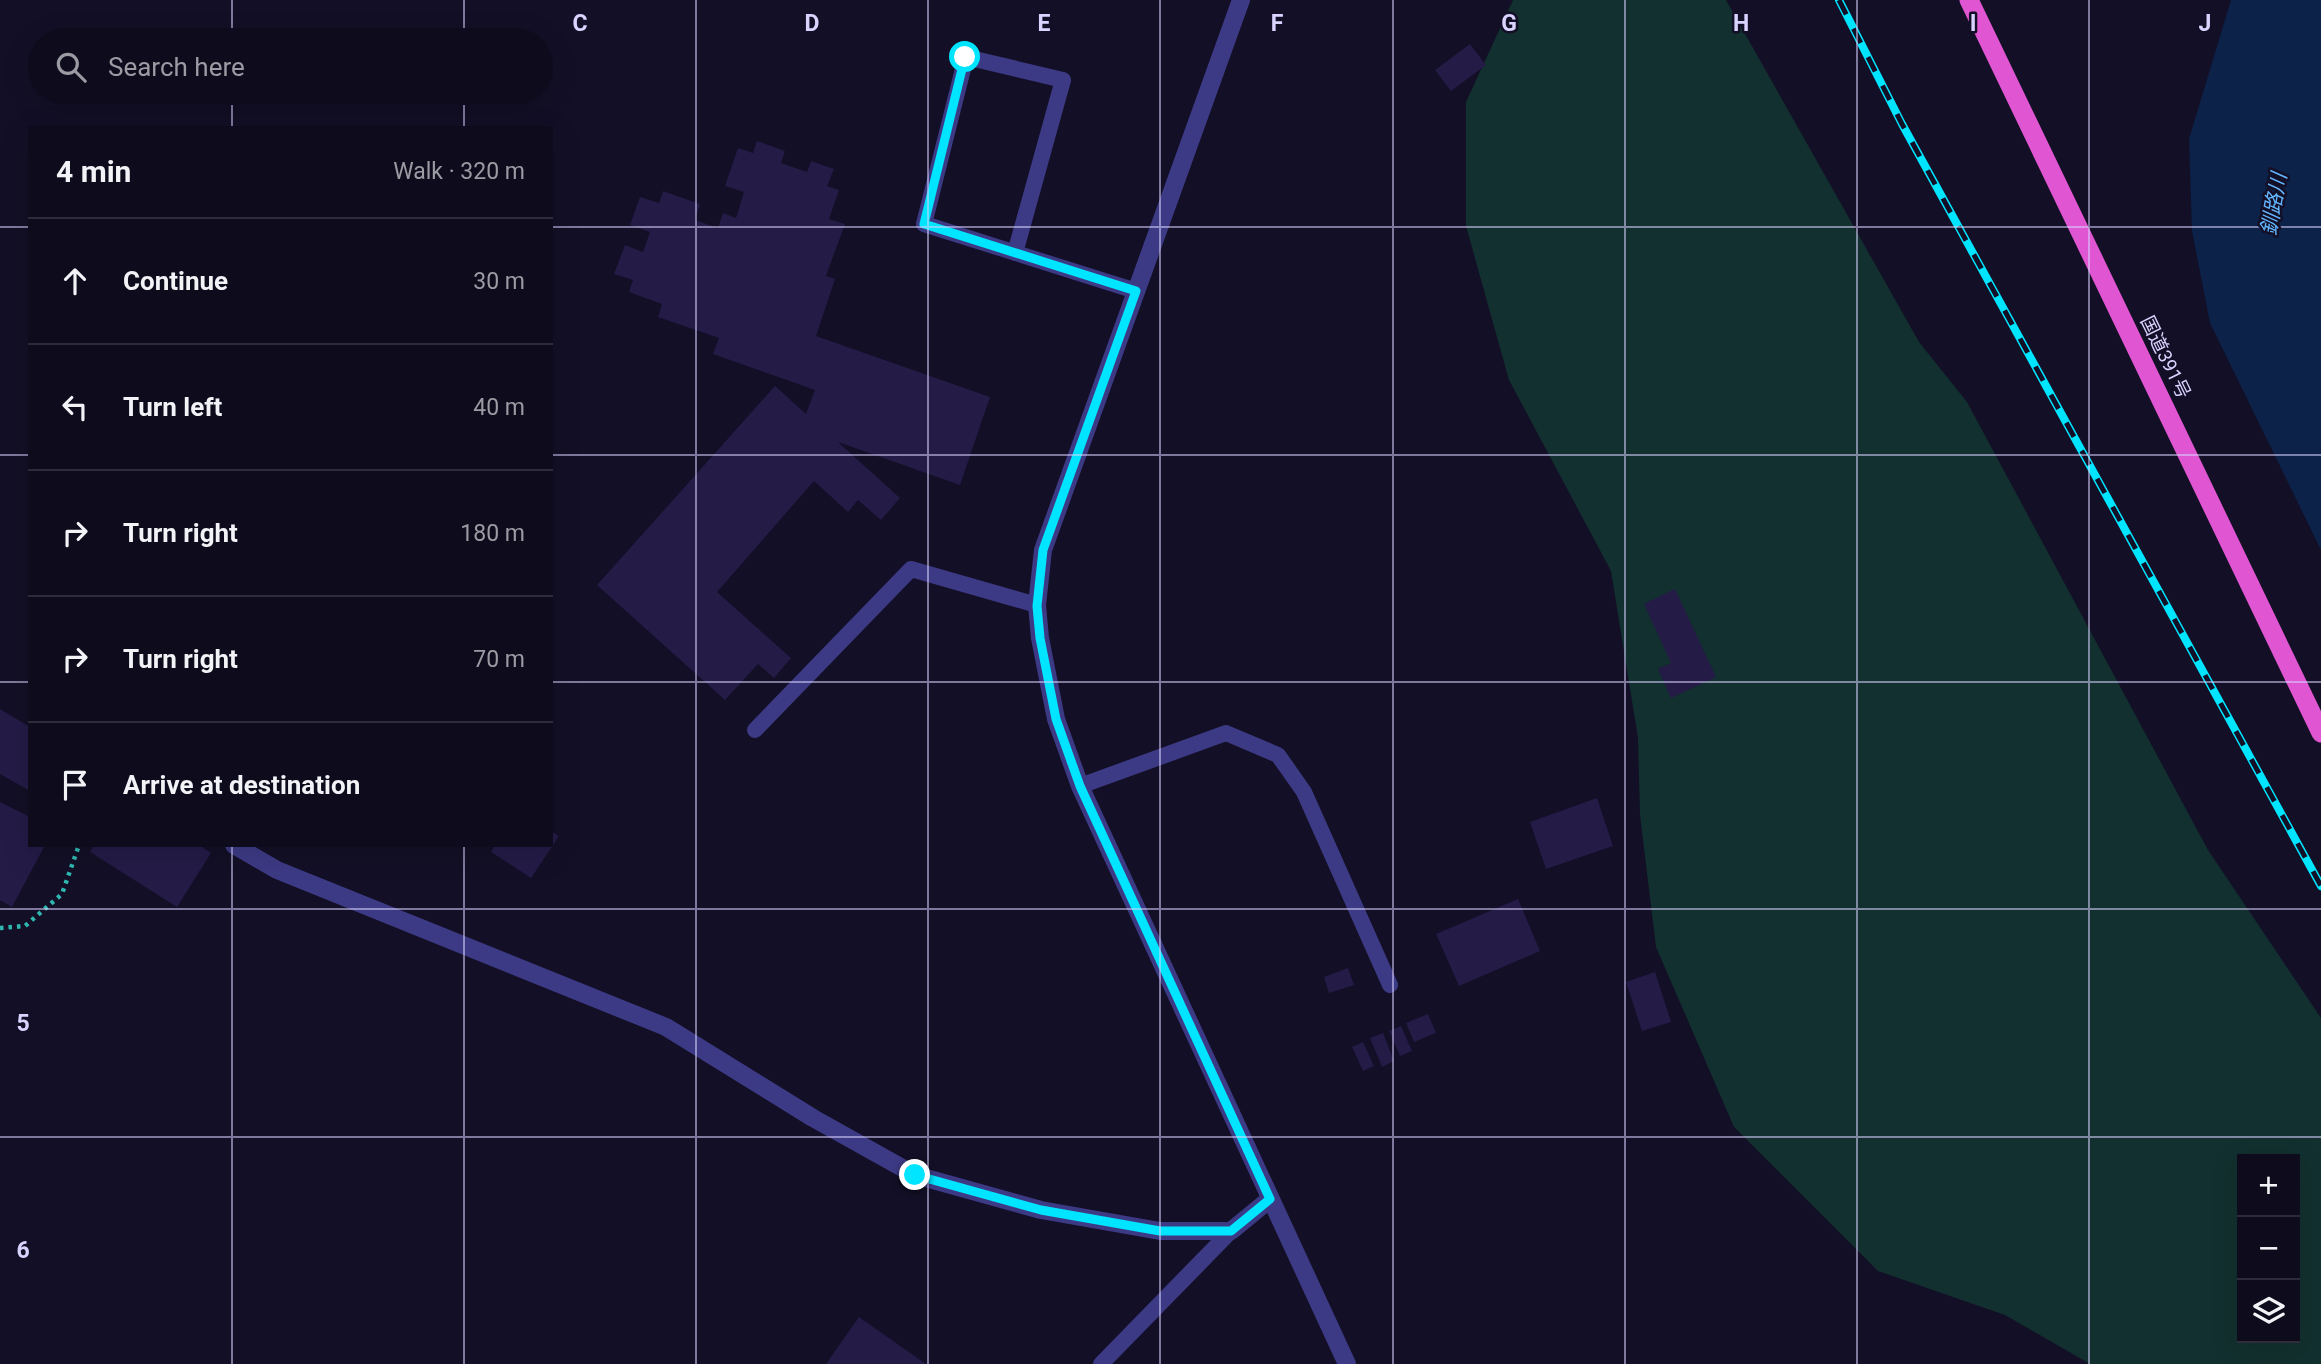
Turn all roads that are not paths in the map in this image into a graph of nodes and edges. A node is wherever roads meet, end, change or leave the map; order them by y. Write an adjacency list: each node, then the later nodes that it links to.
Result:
1 (1241, 0): 4 (street)
2 (1969, 0): 7 (highway, 国道391号)
3 (1015, 253): 3 (lane); 4 (lane)
4 (1136, 291): 5 (street)
5 (1037, 606): 6 (lane); 8 (street)
6 (755, 730)
7 (2321, 733)
8 (1080, 786): 10 (lane); 11 (street)
9 (237, 847): 12 (street)
10 (1390, 985)
11 (1270, 1199): 12 (street); 14 (street)
12 (1231, 1231): 13 (lane)
13 (1101, 1364)
14 (1347, 1364)

